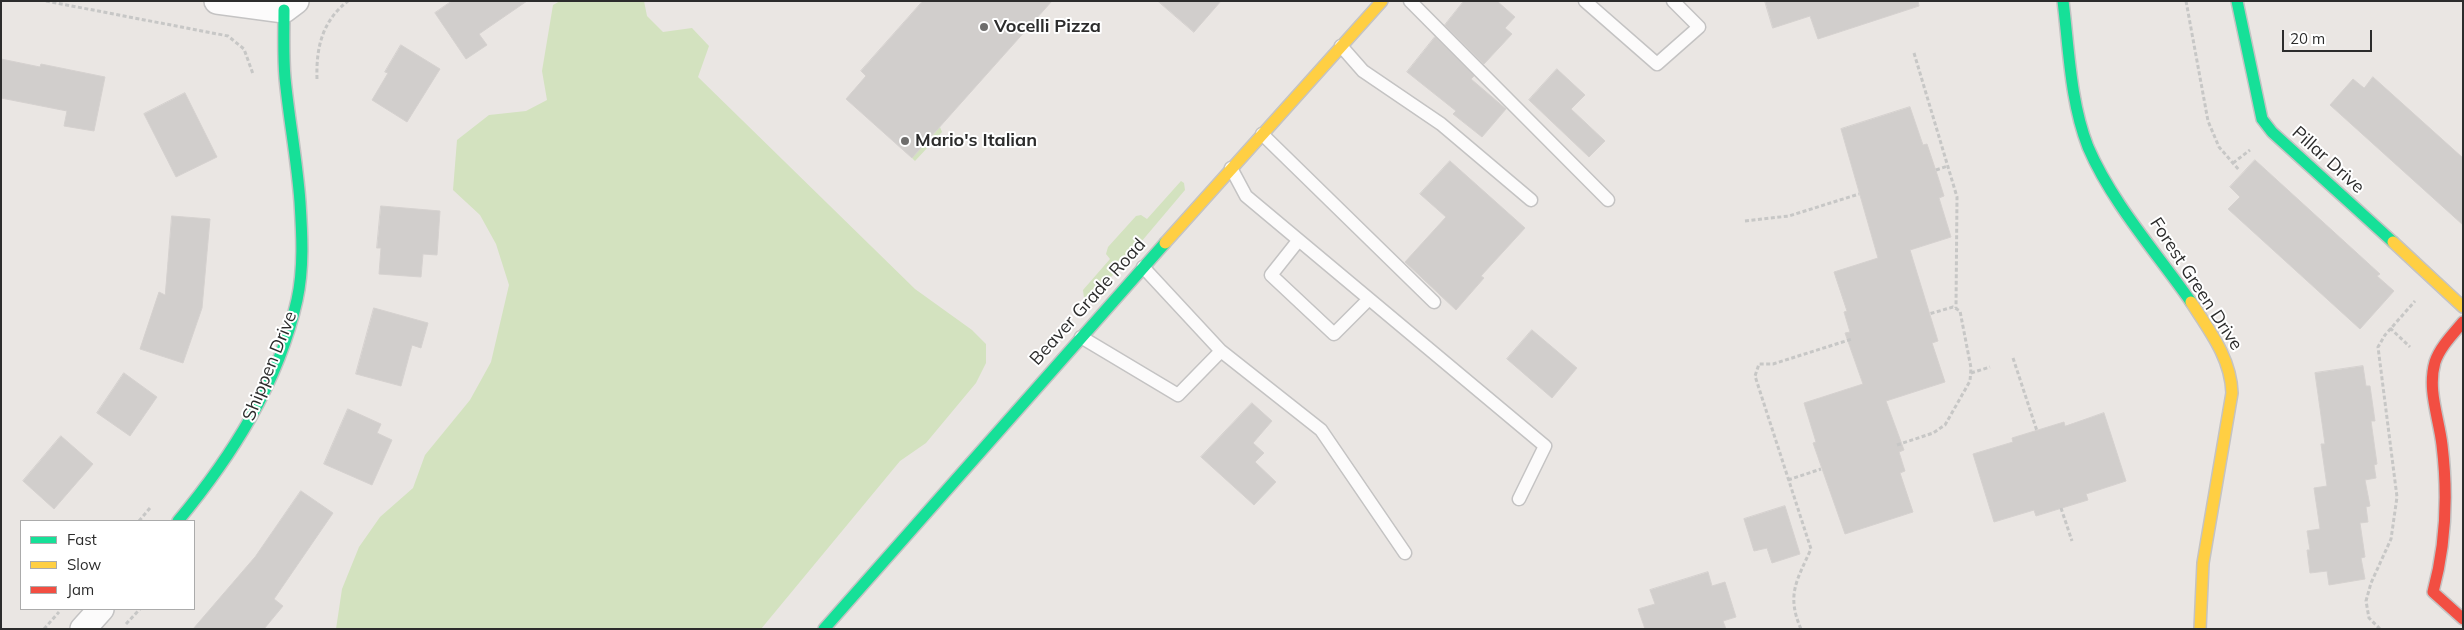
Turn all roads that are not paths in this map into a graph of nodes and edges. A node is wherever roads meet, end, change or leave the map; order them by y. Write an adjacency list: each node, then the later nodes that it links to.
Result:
1 (217, 1): 8 (street)
2 (1382, 1): 9 (street, Beaver Grade Road)
3 (1410, 1): 13 (lane)
4 (1585, 1): 5 (lane)
5 (1673, 1)
6 (2063, 1): 29 (street, Forest Green Drive)
7 (2237, 1): 18 (street, Pillar Drive)
8 (290, 6): 23 (street, Shippen Drive)
9 (1341, 46): 10 (street, Beaver Grade Road); 12 (lane)
10 (1262, 134): 11 (street, Beaver Grade Road); 17 (lane)
11 (1231, 168): 14 (lane); 15 (street, Beaver Grade Road)
12 (1531, 200)
13 (1608, 200)
14 (1298, 240): 16 (lane); 16 (lane)
15 (1143, 267): 20 (street, Beaver Grade Road); 21 (lane)
16 (1368, 299): 22 (lane)
17 (1434, 302)
18 (2463, 306)
19 (2463, 322): 26 (street)
20 (1080, 337): 21 (lane); 28 (street, Beaver Grade Road)
21 (1221, 351): 24 (lane)
22 (1519, 499)
23 (179, 520)
24 (1405, 553)
25 (100, 610): 27 (street)
26 (2463, 619)
27 (83, 629)
28 (824, 629)
29 (2200, 629)

